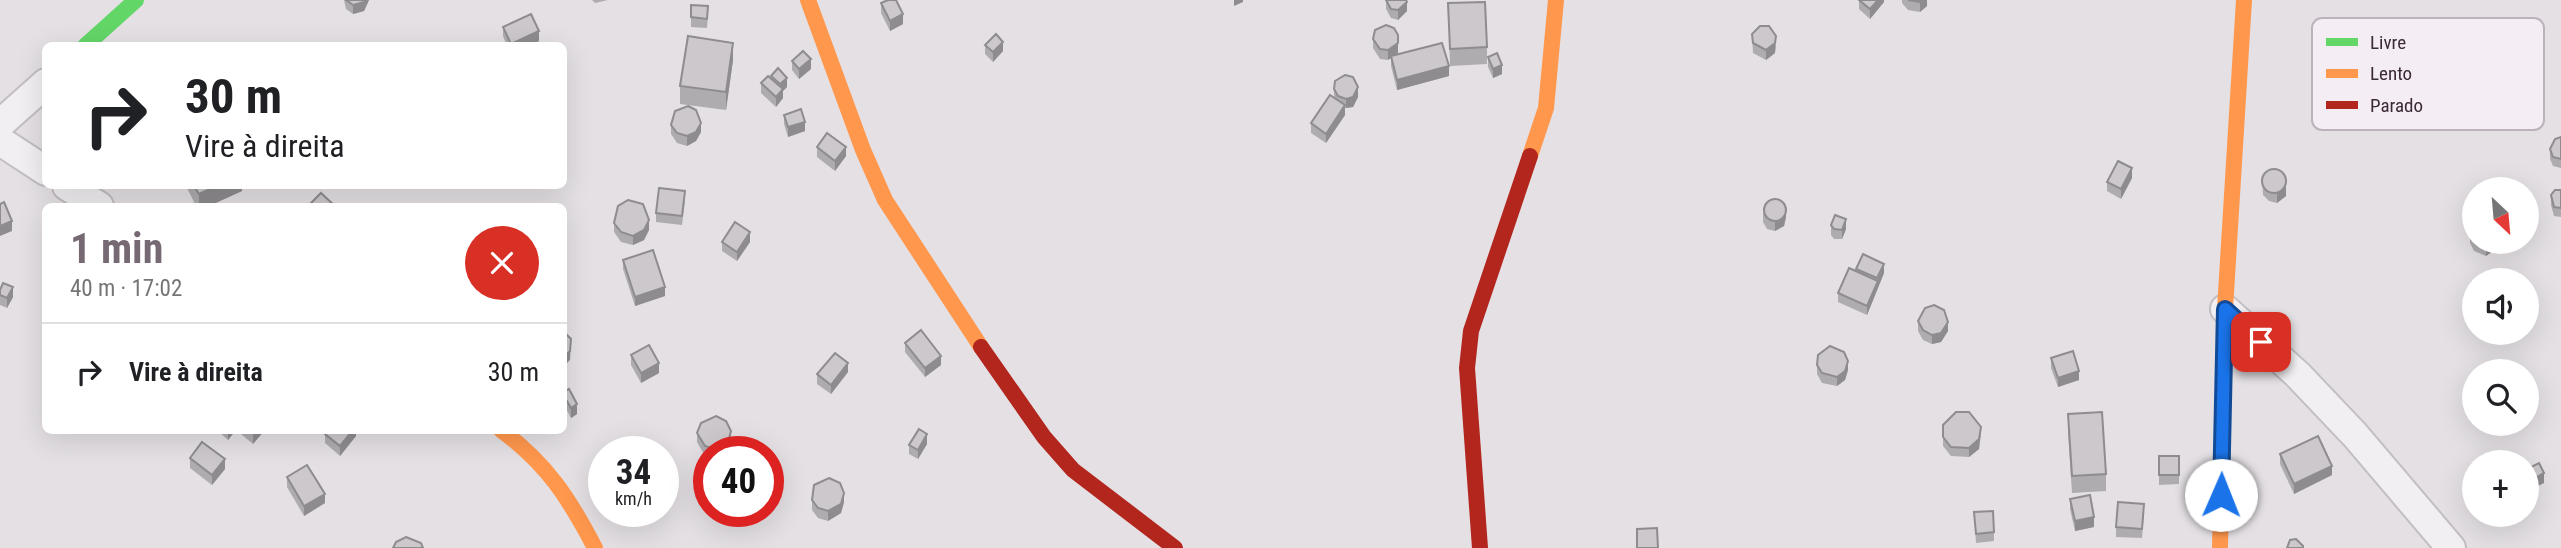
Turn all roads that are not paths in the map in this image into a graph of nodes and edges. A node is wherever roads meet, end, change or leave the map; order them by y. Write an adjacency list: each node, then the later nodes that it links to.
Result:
1 (136, 0): 5 (street)
2 (808, 0): 15 (street)
3 (1556, 0): 16 (street)
4 (2244, 0): 12 (street)
5 (89, 42)
6 (42, 87): 7 (street)
7 (0, 124)
8 (0, 141): 9 (street)
9 (42, 168)
10 (72, 189): 11 (street)
11 (94, 203)
12 (2225, 309): 17 (street); 18 (street)
13 (507, 434): 14 (street)
14 (595, 548)
15 (1175, 548)
16 (1480, 548)
17 (2220, 548)
18 (2451, 548)

